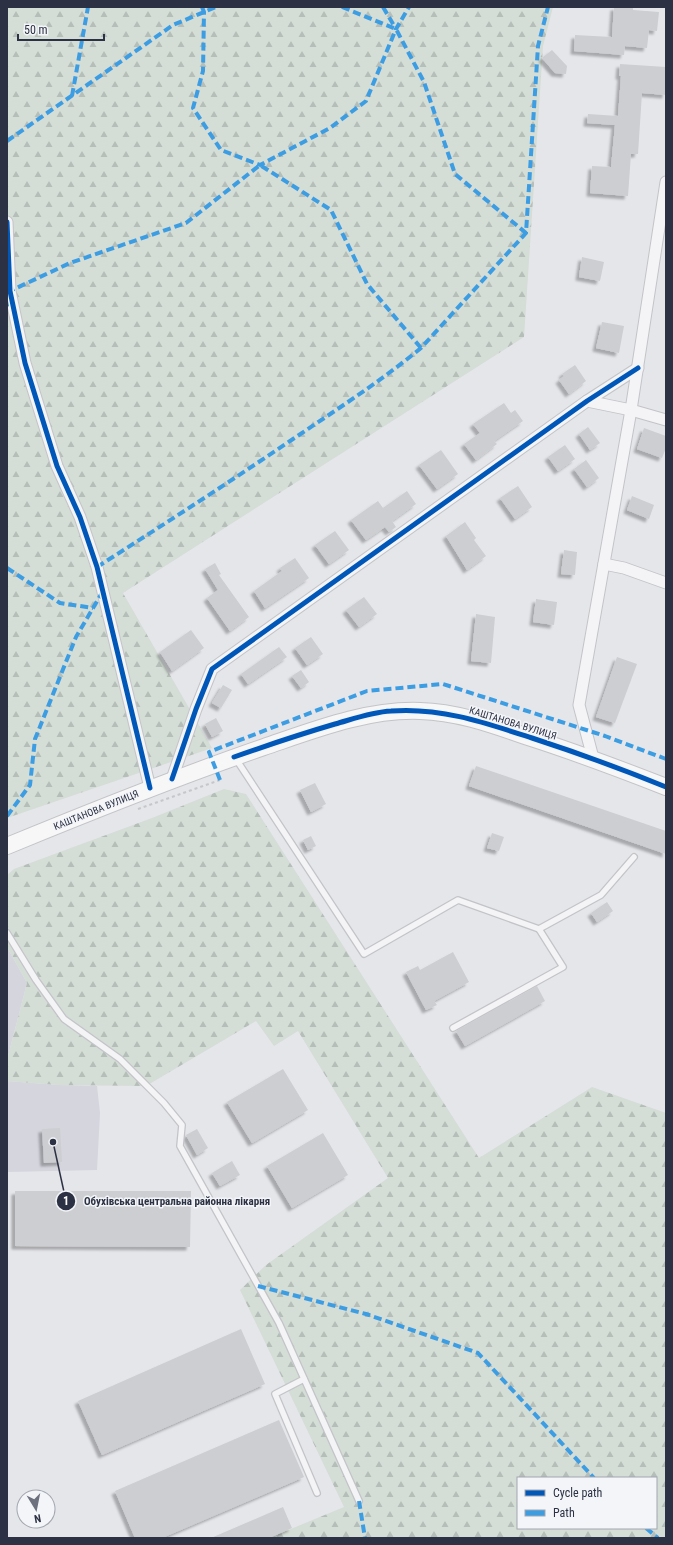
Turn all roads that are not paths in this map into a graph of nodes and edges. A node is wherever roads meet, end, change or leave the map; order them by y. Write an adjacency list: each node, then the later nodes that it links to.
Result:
1 (666, 182): 3 (street)
2 (7, 222): 13 (street)
3 (638, 368): 4 (street); 5 (street)
4 (587, 401): 5 (street); 11 (street)
5 (631, 410): 6 (street); 7 (street)
6 (666, 420)
7 (604, 564): 8 (street); 10 (street)
8 (666, 583)
9 (234, 757): 10 (main road, КАШТАНОВА ВУЛИЦЯ); 11 (main road, КАШТАНОВА ВУЛИЦЯ); 16 (lane)
10 (593, 758): 12 (main road, КАШТАНОВА ВУЛИЦЯ)
11 (172, 780): 13 (main road, КАШТАНОВА ВУЛИЦЯ)
12 (666, 787)
13 (150, 788): 14 (main road, КАШТАНОВА ВУЛИЦЯ)
14 (7, 846)
15 (634, 856): 16 (lane)
16 (539, 929): 18 (lane)
17 (7, 933): 19 (lane)
18 (453, 1028)
19 (304, 1379): 20 (lane); 21 (lane)
20 (317, 1493)
21 (359, 1501)

